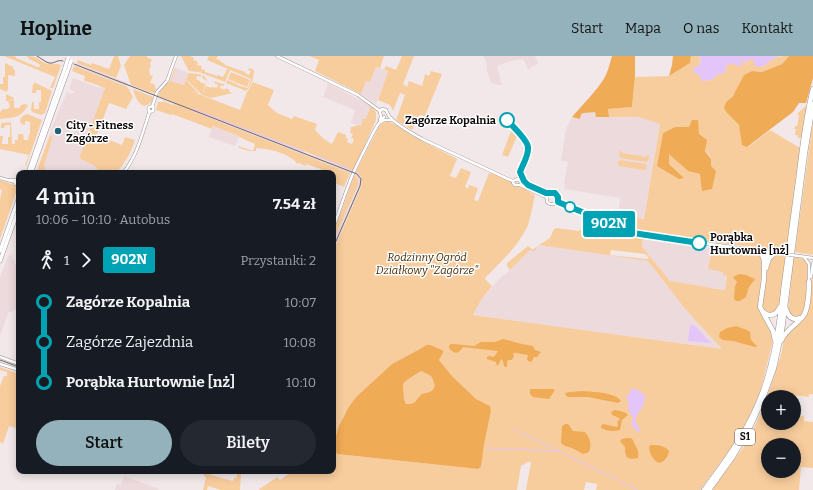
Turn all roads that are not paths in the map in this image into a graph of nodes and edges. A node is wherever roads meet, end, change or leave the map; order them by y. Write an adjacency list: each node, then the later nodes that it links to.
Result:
1 (73, 56): 4 (main road)
2 (176, 56): 18 (street)
3 (277, 56): 9 (street)
4 (70, 58): 5 (main road, bridge)
5 (66, 70): 16 (main road); 17 (main road)
6 (813, 90): 7 (highway); 15 (highway, S1)
7 (806, 103)
8 (813, 104): 44 (highway, S1)
9 (380, 111): 10 (street); 11 (street)
10 (388, 114): 11 (street); 12 (street)
11 (383, 116): 12 (street); 13 (street)
12 (393, 120): 13 (street); 23 (street)
13 (379, 122): 34 (street)
14 (798, 140): 15 (highway)
15 (801, 153): 44 (highway, S1)
16 (29, 170)
17 (32, 170)
18 (125, 170)
19 (520, 172): 28 (street)
20 (0, 178): 21 (street)
21 (7, 180): 22 (street); 24 (street)
22 (16, 180)
23 (513, 181): 26 (street); 26 (street)
24 (13, 182): 25 (street); 27 (street)
25 (16, 182)
26 (519, 183): 28 (street); 30 (street)
27 (16, 184)
28 (528, 185): 29 (street)
29 (550, 193): 30 (street); 31 (street)
30 (547, 198): 31 (street)
31 (558, 202): 36 (street)
32 (16, 206): 35 (main road)
33 (16, 216): 41 (main road)
34 (336, 221)
35 (0, 251)
36 (759, 251): 37 (street); 40 (highway)
37 (767, 252): 38 (street); 40 (highway)
38 (775, 253): 39 (street, bridge); 40 (highway)
39 (804, 257): 42 (street); 42 (street)
40 (766, 259): 45 (highway)
41 (0, 261)
42 (812, 263): 43 (street)
43 (810, 282): 46 (highway)
44 (784, 303): 45 (highway); 46 (highway); 47 (highway, S1); 48 (highway, S1)
45 (762, 311): 47 (highway)
46 (803, 316): 48 (highway)
47 (775, 346): 53 (highway, S1)
48 (778, 350): 54 (highway, S1)
49 (0, 357): 50 (street)
50 (16, 363)
51 (0, 364): 52 (street)
52 (16, 369)
53 (704, 490)
54 (709, 490)

